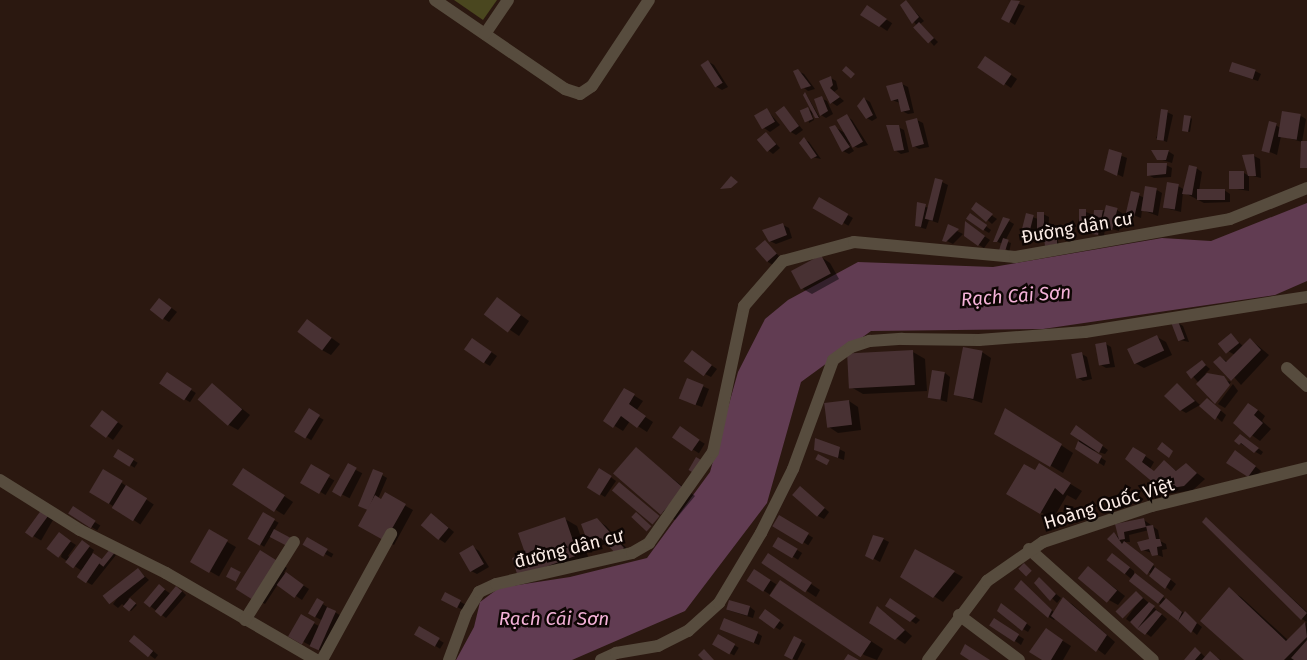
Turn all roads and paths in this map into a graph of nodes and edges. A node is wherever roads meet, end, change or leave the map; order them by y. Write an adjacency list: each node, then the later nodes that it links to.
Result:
1 (435, 0): 4 (street)
2 (508, 0): 4 (street)
3 (649, 0): 4 (street)
4 (485, 34)
5 (1307, 188): 7 (street, Đường dân cư)
6 (1307, 297): 20 (street)
7 (744, 306): 19 (street, đường dân cư)
8 (1287, 368): 9 (street)
9 (1307, 386)
10 (1307, 468): 14 (street, Hoàng Quốc Việt)
11 (0, 480): 16 (street)
12 (391, 534): 18 (street)
13 (294, 542): 16 (street)
14 (1029, 549): 15 (street, Hoàng Quốc Việt); 23 (street)
15 (959, 615): 21 (street, Hoàng Quốc Việt); 22 (street)
16 (245, 620): 17 (street)
17 (316, 660)
18 (322, 660)
19 (449, 660)
20 (601, 660)
21 (928, 660)
22 (1019, 660)
23 (1153, 660)

